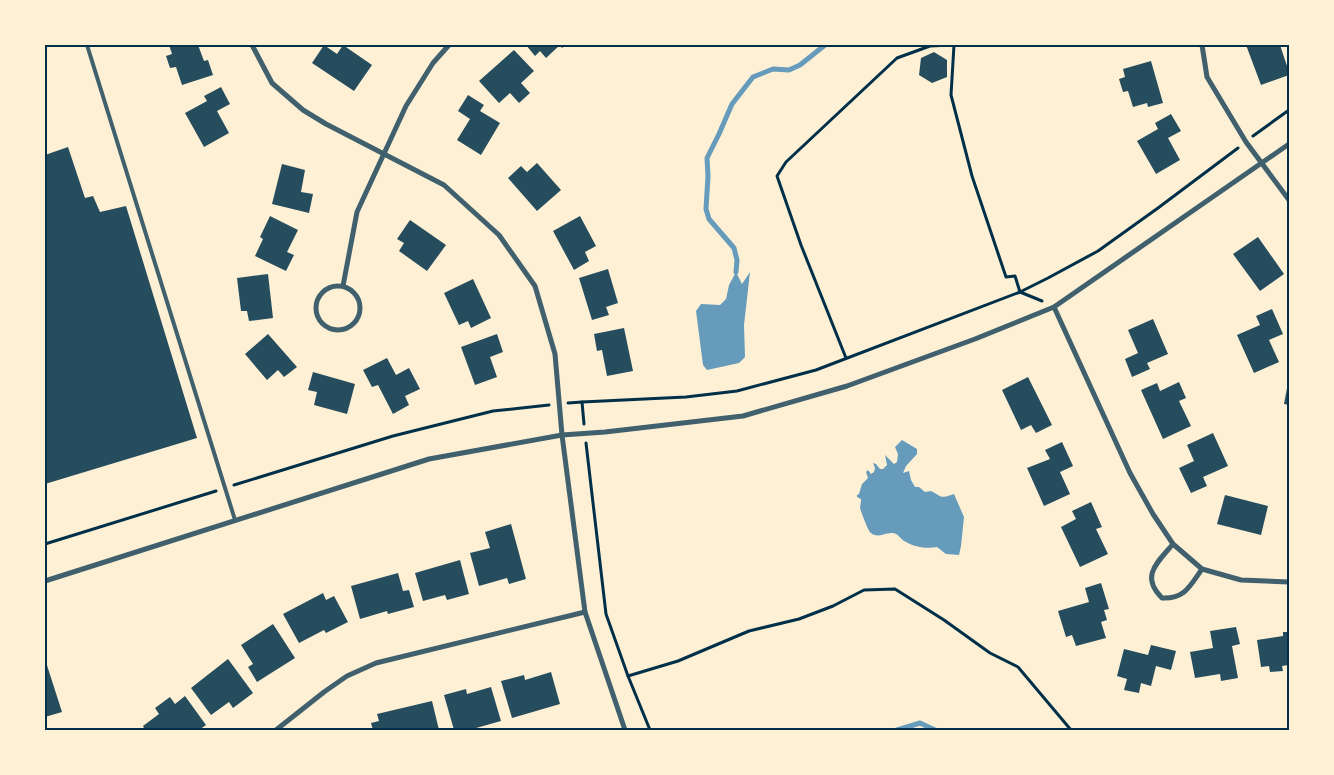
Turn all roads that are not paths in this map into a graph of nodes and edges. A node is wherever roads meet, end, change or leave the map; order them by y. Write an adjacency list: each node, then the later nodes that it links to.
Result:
1 (87, 45): 12 (lane)
2 (252, 45): 6 (street)
3 (450, 45): 6 (street)
4 (1202, 45): 7 (street)
5 (1289, 144): 7 (street)
6 (384, 152): 9 (street); 11 (street)
7 (1261, 164): 8 (street); 10 (street)
8 (1289, 200)
9 (343, 286): 9 (street)
10 (1054, 307): 11 (street); 13 (street)
11 (562, 435): 12 (street); 17 (street)
12 (235, 520): 15 (street)
13 (1173, 544): 14 (street); 14 (street)
14 (1202, 569): 16 (street)
15 (45, 581)
16 (1289, 582)
17 (584, 612): 18 (street); 19 (street)
18 (276, 730)
19 (625, 730)

